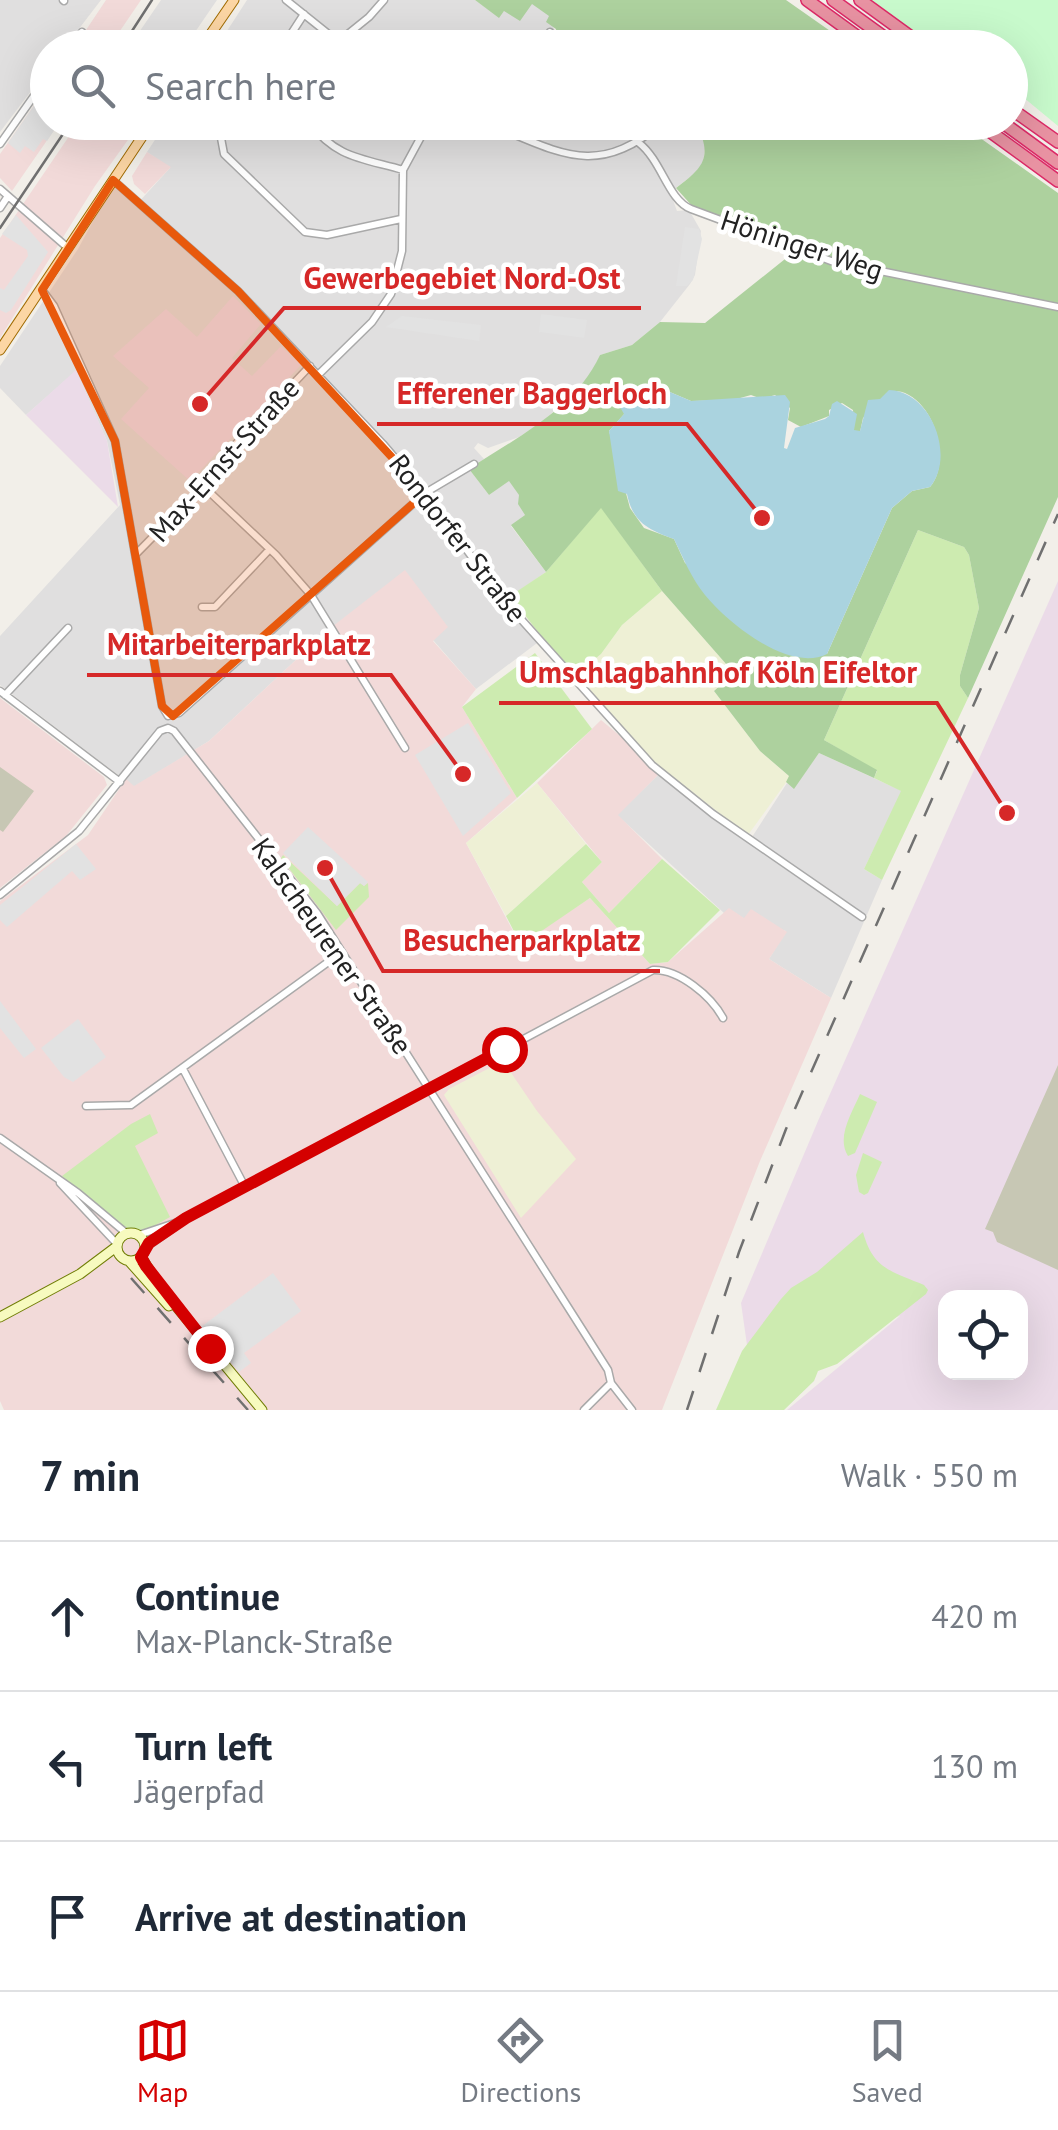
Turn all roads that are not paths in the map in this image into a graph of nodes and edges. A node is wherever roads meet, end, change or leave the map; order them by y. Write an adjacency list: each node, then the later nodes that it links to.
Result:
1 (234, 0): 9 (main road)
2 (286, 0): 7 (street)
3 (384, 0): 12 (street)
4 (807, 0): 13 (highway)
5 (834, 0): 8 (highway)
6 (860, 0): 16 (highway)
7 (304, 14): 10 (street); 11 (street)
8 (867, 24): 14 (highway); 15 (highway)
9 (213, 30)
10 (294, 30)
11 (323, 30)
12 (353, 30)
13 (848, 30)
14 (875, 30)
15 (878, 30)
16 (901, 30)
17 (30, 102): 29 (street)
18 (1028, 121): 27 (highway)
19 (140, 140): 32 (main road)
20 (222, 140): 37 (street)
21 (324, 140): 31 (street)
22 (419, 140): 31 (street)
23 (534, 140): 28 (street)
24 (642, 140): 28 (street)
25 (1002, 140): 33 (highway)
26 (1027, 140): 30 (highway)
27 (1058, 142)
28 (639, 143): 40 (street, Höninger Weg)
29 (0, 144)
30 (1058, 163)
31 (403, 170): 37 (street)
32 (113, 180): 38 (main road); 42 (street, Rondorfer Straße)
33 (1058, 181)
34 (0, 190): 35 (street)
35 (8, 196): 36 (street); 38 (street)
36 (0, 208)
37 (401, 218): 43 (street)
38 (70, 248): 39 (main road)
39 (42, 290): 41 (main road); 48 (street)
40 (1058, 306)
41 (0, 350)
42 (310, 366): 43 (street, Rondorfer Straße); 45 (street, Max-Ernst-Straße)
43 (318, 375): 46 (street, Rondorfer Straße)
44 (474, 464): 46 (street)
45 (203, 486): 47 (street); 48 (street, Max-Ernst-Straße)
46 (425, 492): 49 (street); 56 (street, Rondorfer Straße)
47 (268, 551): 49 (street); 50 (street)
48 (137, 553): 49 (street)
49 (311, 594): 53 (street)
50 (202, 607)
51 (68, 628): 52 (street)
52 (3, 693): 54 (street)
53 (404, 748)
54 (120, 782): 55 (street); 57 (street, Kalscheurener Straße)
55 (0, 895)
56 (862, 917)
57 (342, 952): 59 (street); 60 (street, Kalscheurener Straße)
58 (723, 1018): 60 (street)
59 (182, 1069): 61 (street); 64 (street)
60 (430, 1089): 64 (street); 74 (street, Kalscheurener Straße)
61 (86, 1106)
62 (0, 1138): 63 (street)
63 (53, 1175): 66 (street); 68 (street)
64 (246, 1187): 65 (street)
65 (184, 1220): 67 (street); 69 (street)
66 (126, 1234): 67 (main road); 68 (main road)
67 (139, 1235): 69 (main road)
68 (117, 1246): 70 (main road); 71 (main road)
69 (143, 1252): 70 (main road); 73 (main road)
70 (126, 1260): 71 (main road); 73 (main road)
71 (80, 1274): 72 (main road)
72 (0, 1317)
73 (210, 1348): 75 (main road)
74 (611, 1382): 76 (street); 77 (street, Kalscheurener Straße)
75 (262, 1410)
76 (584, 1410)
77 (632, 1410)

